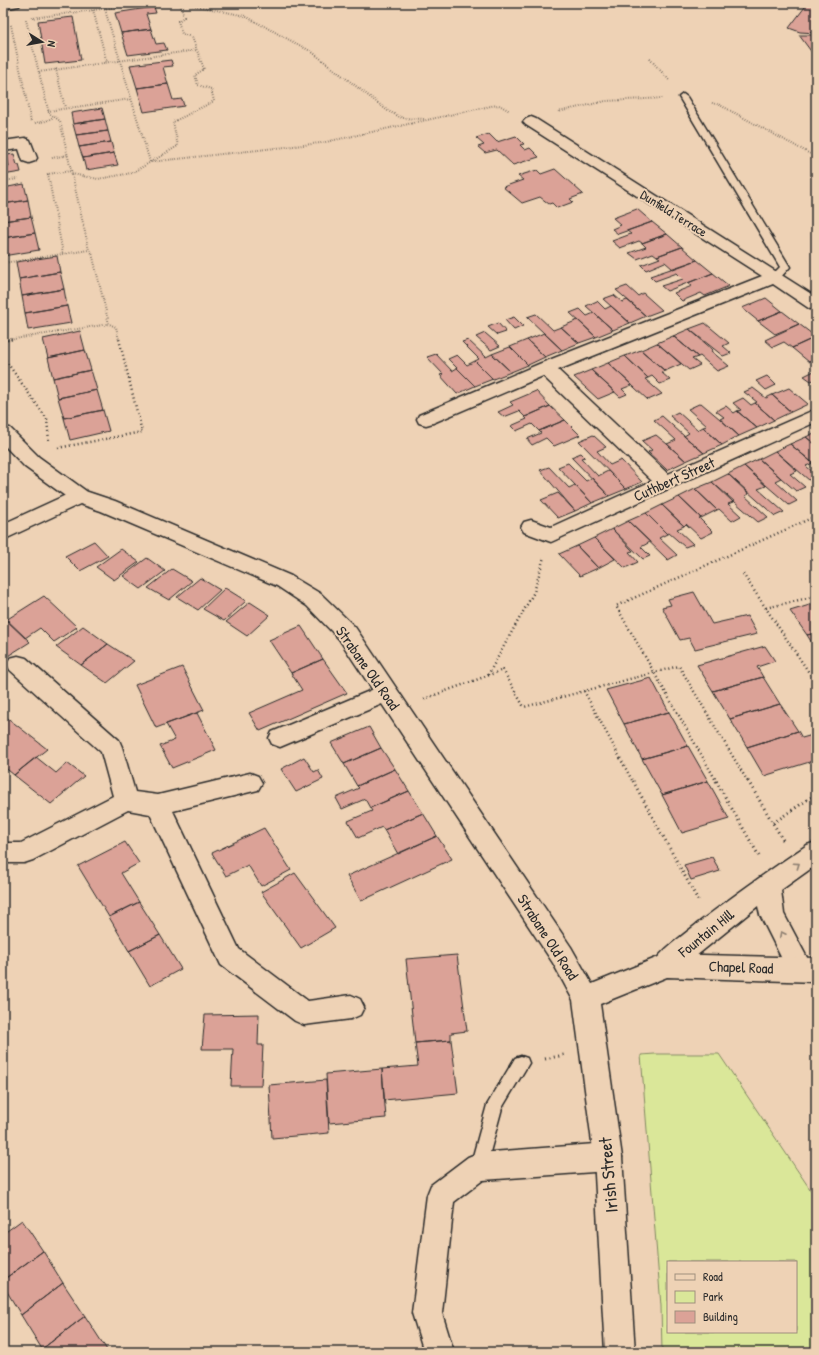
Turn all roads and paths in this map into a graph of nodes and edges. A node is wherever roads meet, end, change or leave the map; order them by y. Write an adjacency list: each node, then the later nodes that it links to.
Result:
1 (14, 3): 6 (street); 9 (path)
2 (103, 3): 7 (path)
3 (149, 3): 7 (path)
4 (180, 3): 11 (path)
5 (183, 3): 22 (path)
6 (3, 5)
7 (104, 8): 8 (path); 13 (path)
8 (93, 10): 9 (path); 14 (path)
9 (25, 19): 16 (path)
10 (11, 20): 25 (path)
11 (197, 50): 13 (path); 31 (path)
12 (650, 59): 17 (path)
13 (120, 61): 14 (path); 18 (path)
14 (107, 63): 15 (path)
15 (56, 69): 16 (path); 19 (path)
16 (39, 72): 20 (path)
17 (683, 97): 24 (path); 28 (path); 37 (lane)
18 (131, 99): 19 (path); 31 (path)
19 (65, 108): 20 (path)
20 (48, 111): 21 (path)
21 (54, 117): 23 (path); 27 (path)
22 (428, 119): 24 (path); 31 (path)
23 (46, 121)
24 (531, 122): 37 (street, Dunfield Terrace)
25 (25, 143): 26 (street); 29 (street)
26 (3, 146)
27 (68, 155): 30 (path); 33 (path)
28 (816, 157)
29 (29, 158)
30 (47, 159)
31 (150, 162): 33 (path)
32 (48, 174): 35 (path)
33 (72, 174): 34 (path)
34 (89, 250): 35 (path); 39 (path)
35 (64, 254): 36 (path)
36 (3, 263)
37 (775, 277): 38 (street, Dunfield Terrace); 42 (street)
38 (816, 305)
39 (109, 324): 40 (path); 46 (path)
40 (3, 341)
41 (3, 357): 46 (path)
42 (545, 368): 44 (street); 48 (street)
43 (816, 415): 48 (street, Cuthbert Street)
44 (426, 419)
45 (3, 434): 47 (street, Strabane Old Road)
46 (49, 449): 47 (path)
47 (32, 462): 49 (street, Strabane Old Road)
48 (666, 482): 53 (street, Cuthbert Street)
49 (79, 496): 52 (street); 62 (street, Strabane Old Road)
50 (816, 516): 58 (path)
51 (531, 527): 53 (street)
52 (3, 532)
53 (551, 535): 59 (path)
54 (743, 574): 56 (path)
55 (816, 596): 56 (path)
56 (766, 608): 60 (path)
57 (18, 664): 66 (street)
58 (654, 673): 61 (path); 68 (path); 71 (path)
59 (488, 675): 61 (path); 62 (path)
60 (816, 683)
61 (584, 692): 72 (path)
62 (392, 701): 63 (street); 75 (street, Strabane Old Road)
63 (280, 738)
64 (250, 784): 67 (street)
65 (816, 794): 68 (path)
66 (126, 800): 67 (street); 69 (street)
67 (158, 805): 76 (street)
68 (772, 823): 70 (path)
69 (3, 853)
70 (807, 859): 71 (street, Fountain Hill, one-way to 70)
71 (771, 882): 72 (street, Fountain Hill); 74 (street, one-way to 71)
72 (712, 926): 73 (street, Fountain Hill)
73 (666, 965): 74 (street, Chapel Road); 75 (street, Fountain Hill)
74 (808, 969)
75 (586, 998): 77 (street, Irish Street)
76 (351, 1007)
77 (593, 1050): 78 (path); 79 (street, Irish Street)
78 (521, 1063): 80 (lane)
79 (608, 1157): 80 (street); 82 (street, Irish Street)
80 (478, 1167): 81 (street)
81 (439, 1352)
82 (620, 1352)

